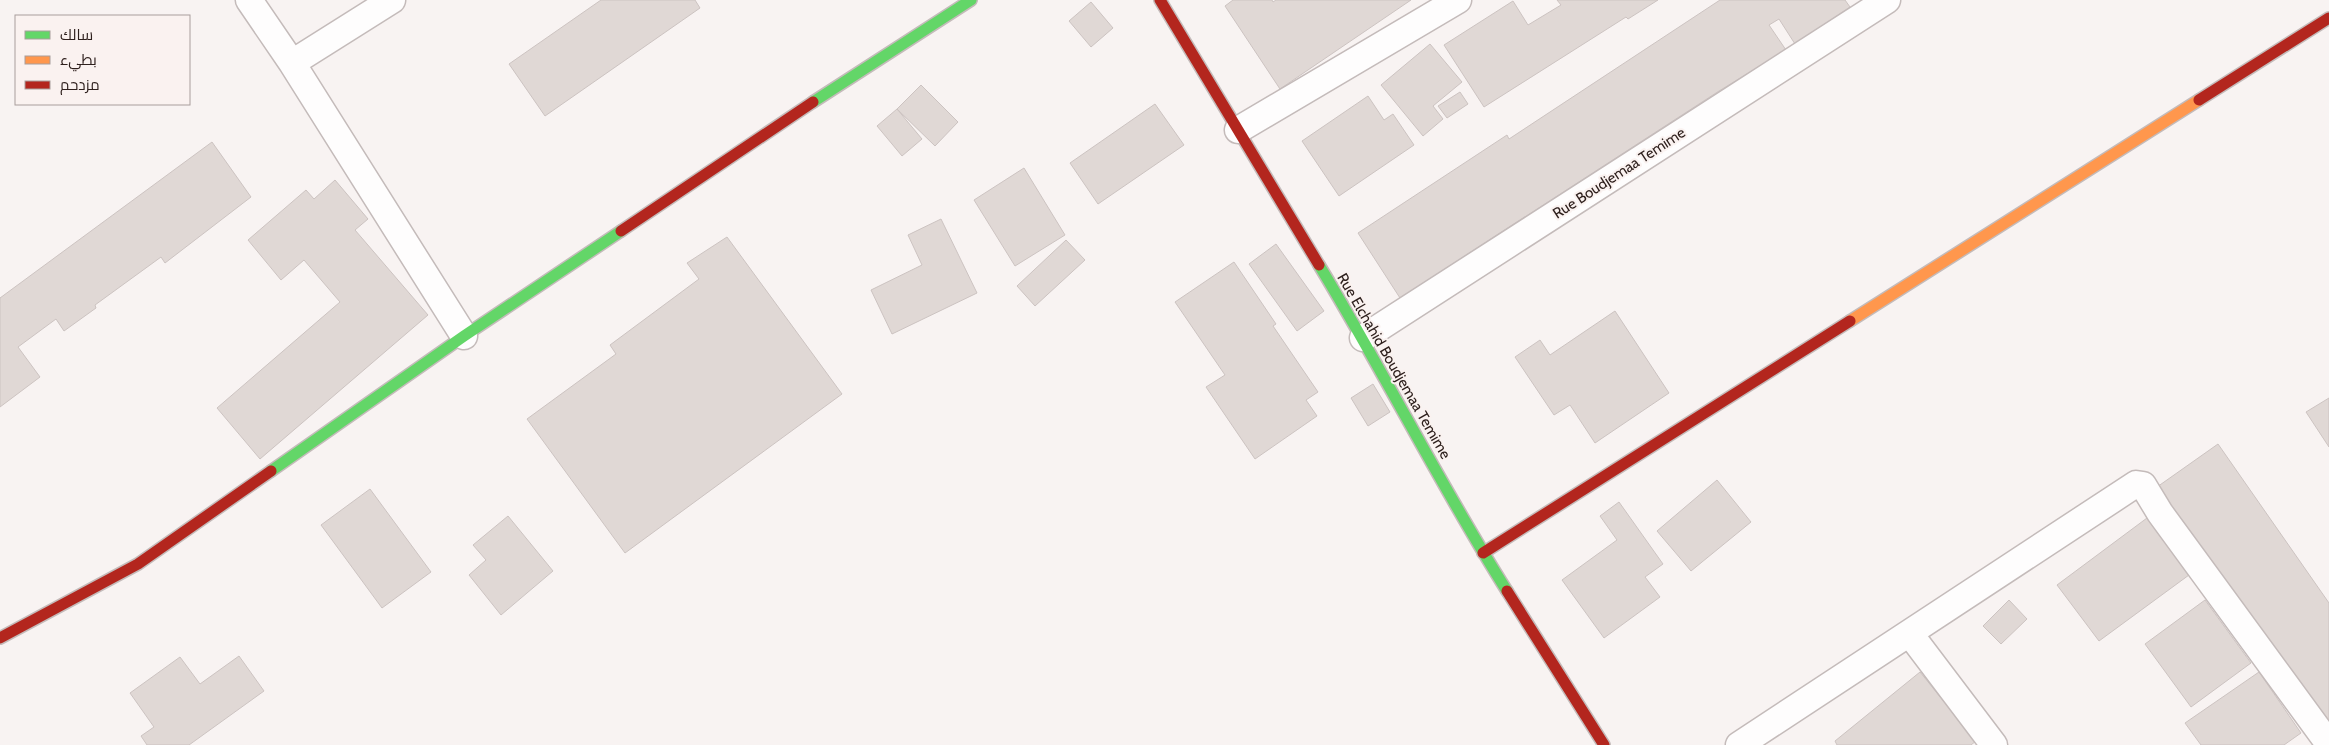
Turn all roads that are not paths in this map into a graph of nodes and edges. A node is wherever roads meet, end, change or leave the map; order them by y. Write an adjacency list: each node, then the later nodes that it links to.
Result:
1 (249, 0): 8 (street)
2 (392, 0): 8 (street)
3 (971, 0): 10 (street)
4 (1160, 0): 9 (street, Rue Elchahid Boudjemaa Temime)
5 (1458, 0): 9 (street)
6 (1878, 2): 11 (street, Rue Boudjemaa Temime)
7 (2329, 18): 12 (street)
8 (292, 63): 10 (street)
9 (1238, 130): 11 (street, Rue Elchahid Boudjemaa Temime)
10 (464, 336): 14 (street)
11 (1363, 338): 12 (street, Rue Elchahid Boudjemaa Temime)
12 (1483, 553): 16 (street, Rue Elchahid Boudjemaa Temime)
13 (1910, 634): 15 (street); 17 (street); 18 (street)
14 (0, 638)
15 (2329, 744)
16 (1604, 745)
17 (1739, 745)
18 (1994, 745)

